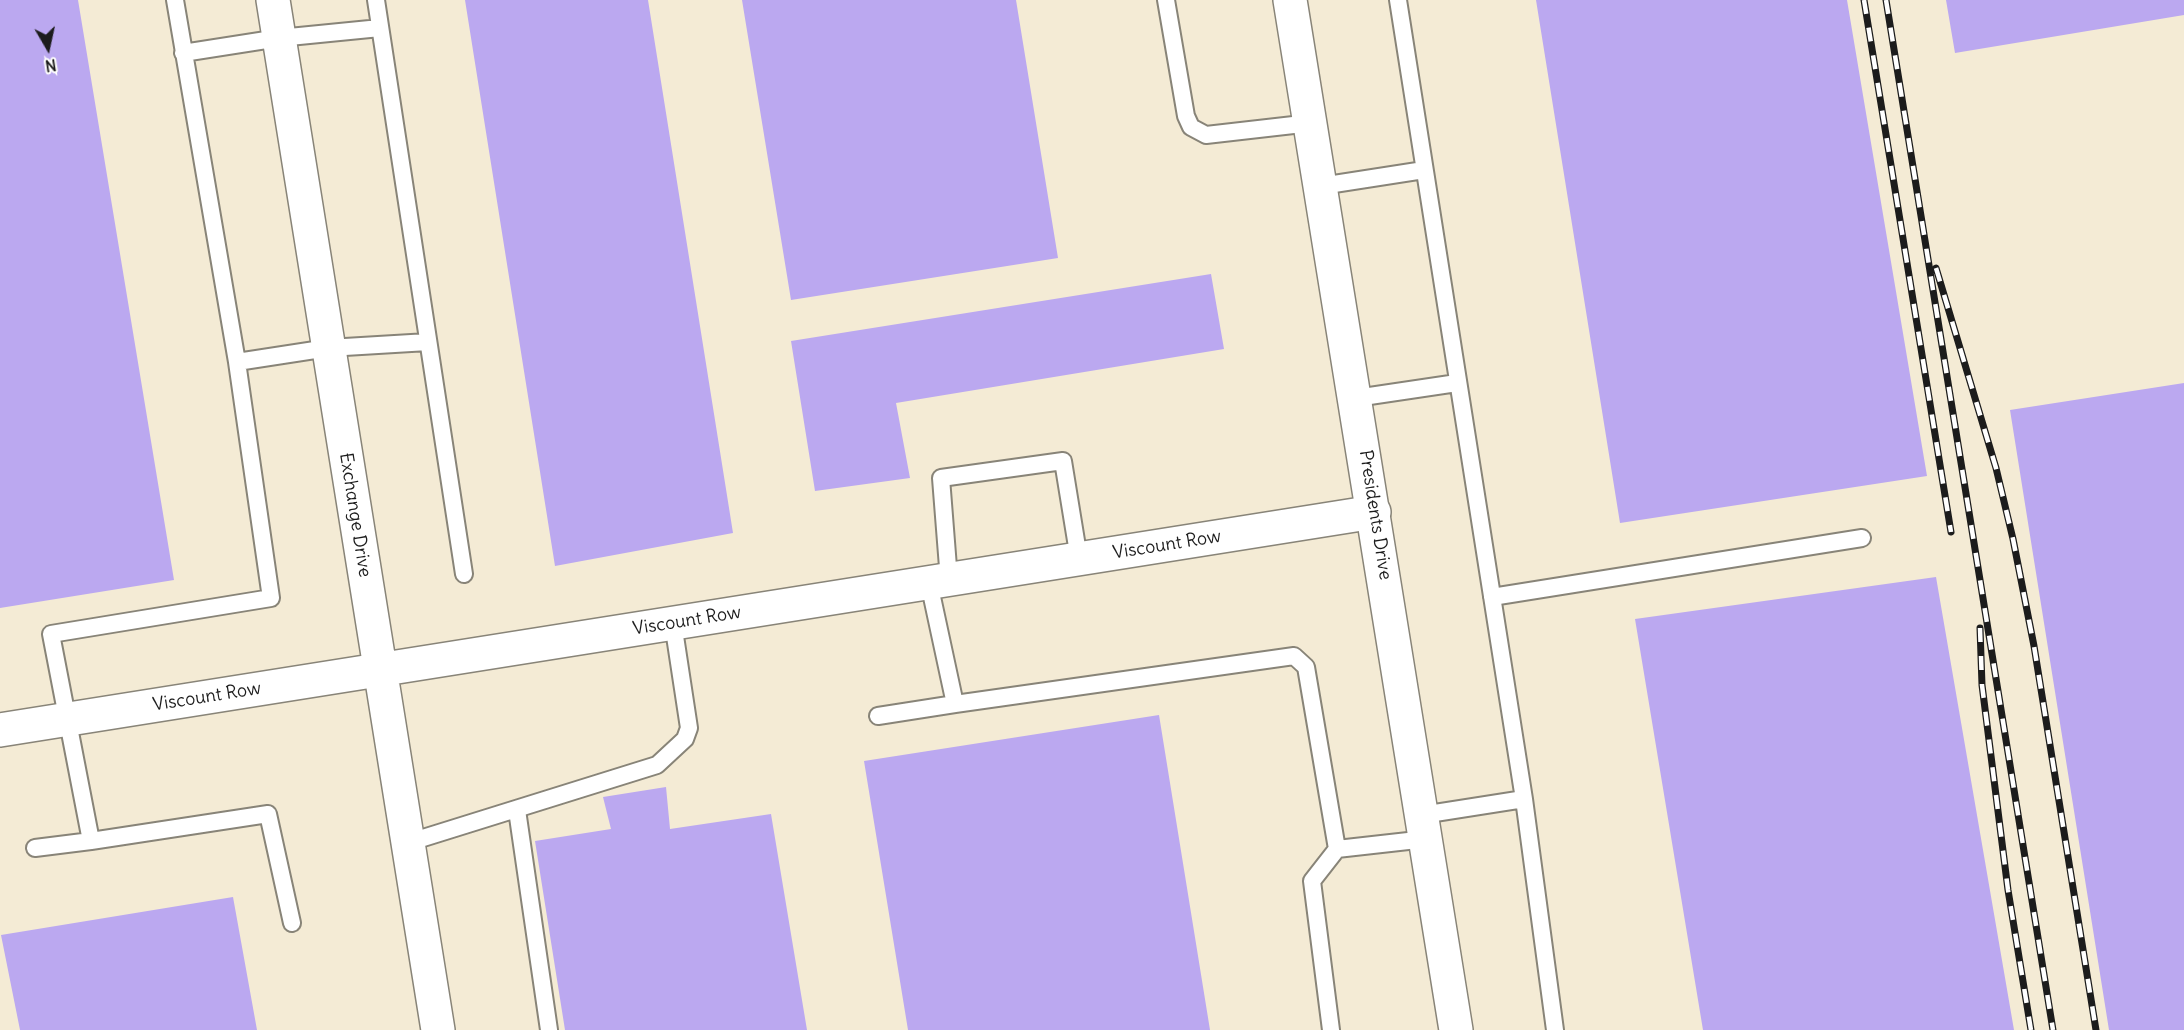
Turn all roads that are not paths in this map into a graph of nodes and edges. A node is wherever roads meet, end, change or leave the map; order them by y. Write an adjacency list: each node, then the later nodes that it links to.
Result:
1 (175, 0): 9 (lane)
2 (273, 0): 8 (street, Exchange Drive)
3 (376, 0): 7 (lane)
4 (1166, 0): 10 (lane)
5 (1290, 0): 10 (street, Presidents Drive)
6 (1398, 0): 11 (lane)
7 (380, 28): 8 (lane); 13 (lane)
8 (279, 38): 9 (lane); 14 (street, Exchange Drive)
9 (183, 53): 15 (lane)
10 (1311, 123): 12 (street, Presidents Drive)
11 (1424, 170): 12 (lane); 16 (lane)
12 (1321, 186): 17 (street, Presidents Drive)
13 (428, 342): 14 (lane); 21 (lane)
14 (328, 348): 15 (lane); 25 (street, Exchange Drive)
15 (237, 362): 28 (lane)
16 (1457, 383): 17 (lane); 23 (lane)
17 (1356, 399): 18 (street, Presidents Drive)
18 (1374, 512): 20 (street, Viscount Row); 32 (street, Presidents Drive)
19 (1862, 538): 23 (lane)
20 (1079, 559): 22 (street, Viscount Row); 22 (lane)
21 (464, 574)
22 (939, 581): 24 (street, Viscount Row); 26 (lane)
23 (1492, 597): 30 (lane)
24 (673, 623): 25 (street, Viscount Row); 31 (lane)
25 (379, 670): 28 (street, Viscount Row); 34 (street, Exchange Drive)
26 (955, 704): 27 (lane); 36 (lane)
27 (878, 716)
28 (66, 720): 29 (street, Viscount Row); 33 (lane)
29 (0, 730)
30 (1524, 799): 32 (lane); 42 (lane)
31 (517, 810): 34 (lane); 39 (lane)
32 (1424, 827): 36 (lane); 41 (street, Presidents Drive)
33 (91, 841): 35 (lane); 37 (lane)
34 (407, 843): 38 (street, Exchange Drive)
35 (35, 848)
36 (1337, 849): 40 (lane)
37 (292, 923)
38 (438, 1030)
39 (549, 1030)
40 (1332, 1030)
41 (1456, 1030)
42 (1554, 1030)

